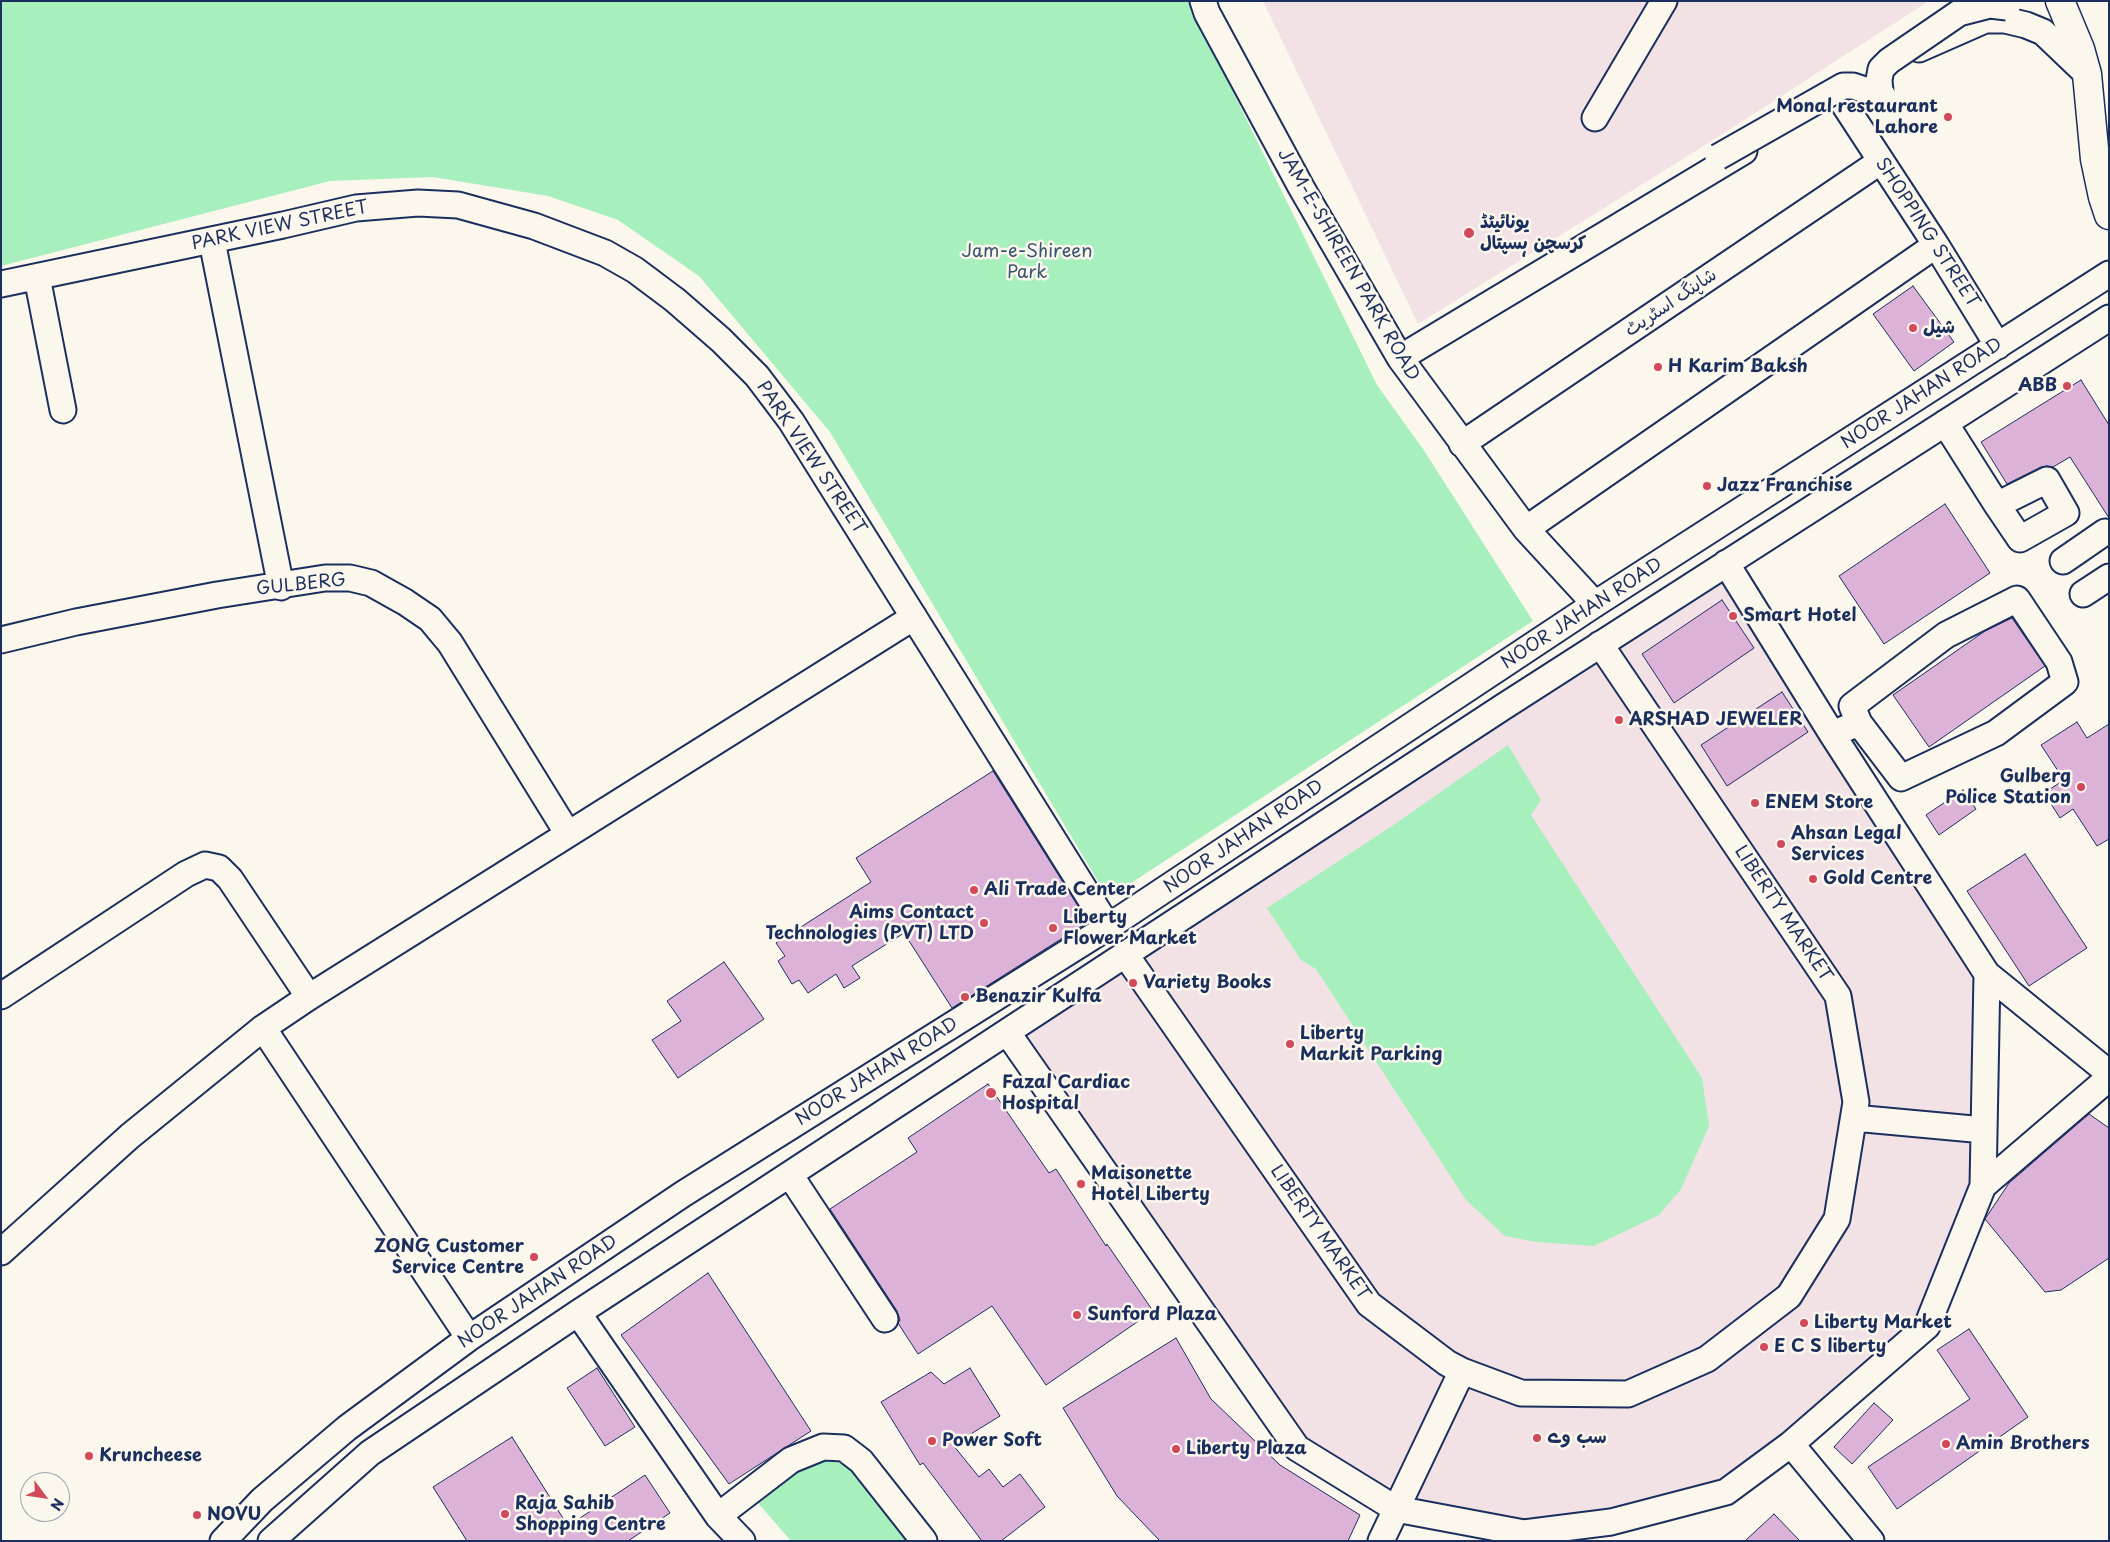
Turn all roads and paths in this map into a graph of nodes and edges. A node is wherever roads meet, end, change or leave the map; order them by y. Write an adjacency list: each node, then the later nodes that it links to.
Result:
1 (1203, 1): 18 (street, JAM-E-SHIREEN PARK ROAD)
2 (1664, 1): 7 (street)
3 (2060, 1): 5 (main road)
4 (2043, 32): 5 (street); 6 (street); 9 (street, bridge)
5 (2086, 66): 10 (main road)
6 (1838, 95): 8 (street, SHOPPING STREET); 9 (street)
7 (1595, 118)
8 (1881, 161): 12 (street, SHOPPING STREET); 21 (street, شاپنگ اسٹریٹ)
9 (1690, 184): 18 (street)
10 (2109, 215)
11 (212, 241): 14 (street, PARK VIEW STREET); 28 (street); 31 (street, PARK VIEW STREET)
12 (1936, 245): 17 (street, SHOPPING STREET); 23 (street)
13 (2109, 274): 17 (street, NOOR JAHAN ROAD)
14 (38, 277): 15 (street, PARK VIEW STREET); 19 (street)
15 (1, 284)
16 (2109, 318): 20 (street, NOOR JAHAN ROAD)
17 (1998, 346): 30 (street, NOOR JAHAN ROAD)
18 (1400, 358): 21 (street, JAM-E-SHIREEN PARK ROAD)
19 (63, 410)
20 (1945, 423): 22 (street); 26 (street, NOOR JAHAN ROAD)
21 (1462, 444): 23 (street, JAM-E-SHIREEN PARK ROAD)
22 (1997, 505)
23 (1526, 529): 30 (street, JAM-E-SHIREEN PARK ROAD)
24 (2108, 530): 25 (street)
25 (2063, 561)
26 (1726, 563): 33 (street, NOOR JAHAN ROAD); 35 (street)
27 (2109, 577): 29 (street)
28 (281, 587): 32 (street, GULBERG); 36 (street, GULBERG)
29 (2083, 594)
30 (1595, 604): 37 (street, NOOR JAHAN ROAD)
31 (914, 617): 36 (street); 37 (street, PARK VIEW STREET)
32 (1, 640)
33 (1600, 644): 38 (street, NOOR JAHAN ROAD); 46 (street, LIBERTY MARKET)
34 (1859, 723): 34 (street); 35 (street)
35 (1832, 734): 39 (street)
36 (568, 834): 41 (street)
37 (1108, 927): 53 (street, NOOR JAHAN ROAD)
38 (1126, 954): 43 (street, NOOR JAHAN ROAD); 54 (street, LIBERTY MARKET)
39 (1987, 974): 44 (street); 47 (street)
40 (1, 996): 41 (street)
41 (309, 997): 42 (street)
42 (263, 1028): 50 (street); 53 (street)
43 (1007, 1032): 48 (street, NOOR JAHAN ROAD); 56 (street)
44 (2109, 1074)
45 (2109, 1078): 49 (street)
46 (1854, 1118): 47 (street); 54 (street, LIBERTY MARKET)
47 (1984, 1130): 49 (street)
48 (790, 1175): 51 (street, NOOR JAHAN ROAD); 52 (street)
49 (1983, 1186): 55 (street)
50 (1, 1252)
51 (578, 1312): 57 (street); 59 (street, NOOR JAHAN ROAD)
52 (885, 1319)
53 (469, 1338): 58 (street, NOOR JAHAN ROAD)
54 (1462, 1371): 56 (street)
55 (1791, 1444): 56 (street); 63 (street)
56 (1396, 1509): 62 (street)
57 (718, 1516): 60 (street); 61 (street)
58 (223, 1541)
59 (270, 1541)
60 (742, 1541)
61 (924, 1541)
62 (1381, 1541)
63 (1871, 1541)

